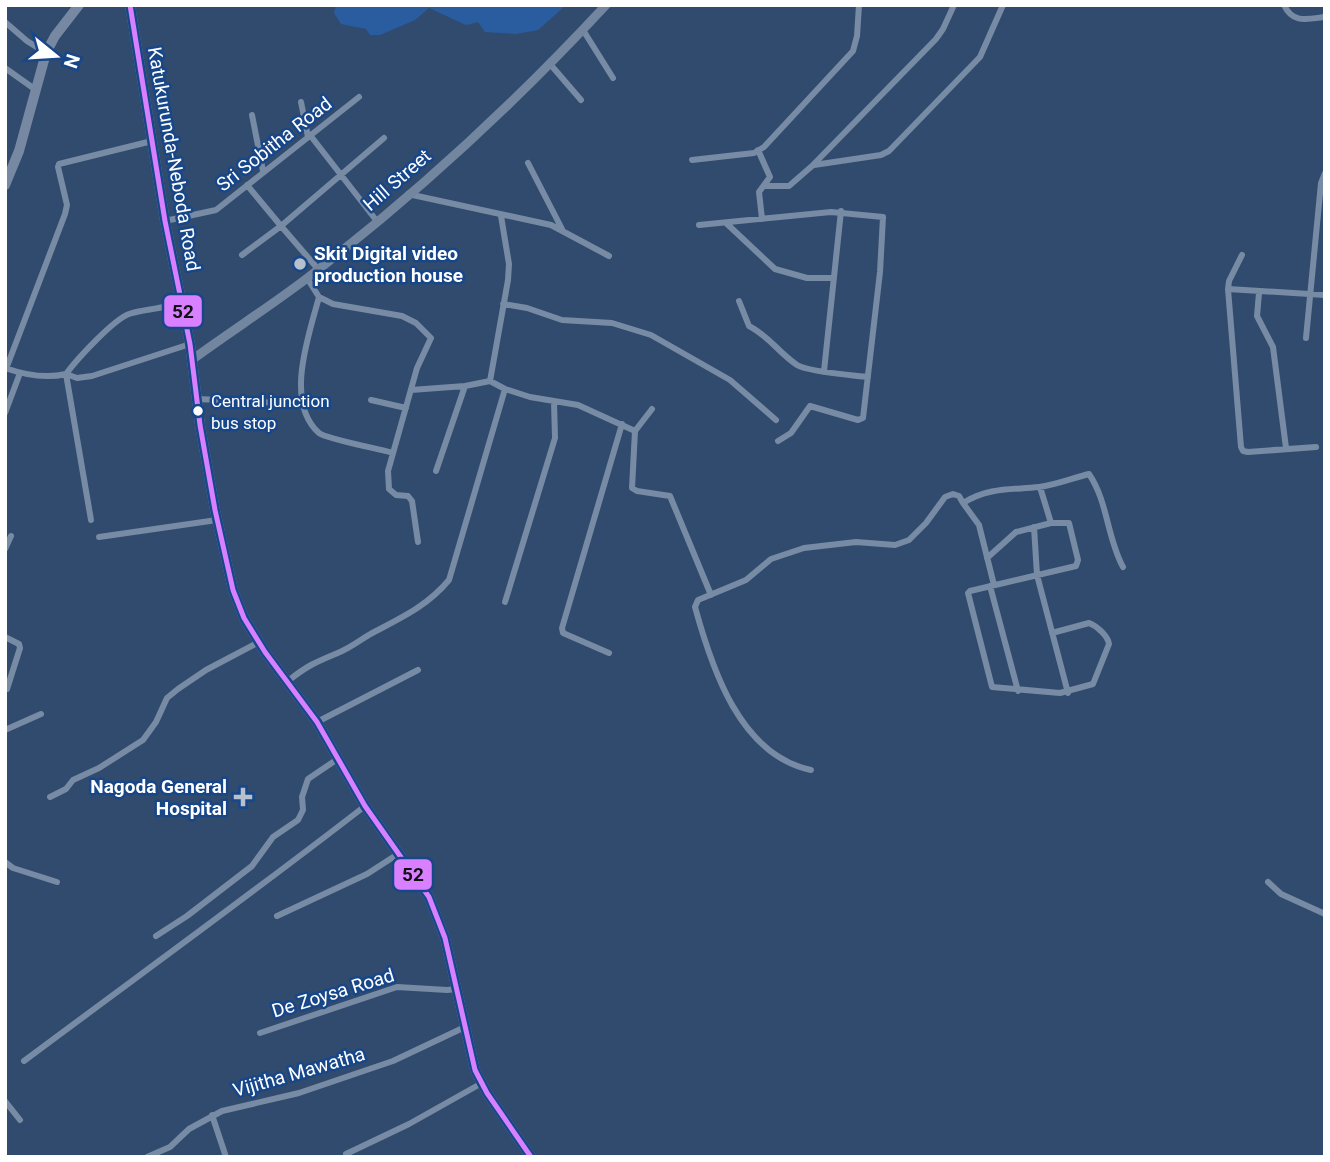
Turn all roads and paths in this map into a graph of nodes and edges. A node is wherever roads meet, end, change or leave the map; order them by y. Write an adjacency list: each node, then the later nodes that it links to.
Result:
1 (79, 5): 12 (main road)
2 (131, 5): 23 (main road, Katukurunda-Neboda Road)
3 (606, 5): 11 (main road, Hill Street)
4 (859, 5): 24 (street)
5 (954, 5): 27 (street)
6 (993, 5): 8 (street)
7 (1284, 5): 9 (street)
8 (1002, 7): 27 (street)
9 (1325, 18)
10 (5, 22): 12 (street)
11 (583, 30): 13 (main road, Hill Street); 15 (street)
12 (46, 53): 16 (main road)
13 (550, 64): 18 (street); 34 (main road, Hill Street)
14 (5, 68): 16 (street)
15 (613, 78)
16 (37, 91): 31 (main road)
17 (359, 97): 21 (street, Sri Sobitha Road)
18 (581, 100)
19 (301, 102): 21 (street)
20 (252, 115): 28 (street)
21 (309, 136): 28 (street, Sri Sobitha Road); 30 (street)
22 (384, 138): 30 (street)
23 (152, 141): 39 (main road, Katukurunda-Neboda Road); 61 (street)
24 (758, 150): 25 (street); 33 (street)
25 (692, 160)
26 (528, 163): 43 (street)
27 (812, 166): 33 (street)
28 (264, 172): 32 (street, Sri Sobitha Road)
29 (1325, 173): 53 (street)
30 (341, 176): 38 (street); 42 (street)
31 (5, 185)
32 (247, 185): 39 (street, Sri Sobitha Road); 42 (street)
33 (764, 186): 37 (street)
34 (408, 194): 36 (street); 38 (main road, Hill Street)
35 (841, 211): 37 (street); 49 (street); 65 (street)
36 (500, 216): 43 (street); 57 (street)
37 (762, 219): 40 (street)
38 (376, 220): 47 (main road, Hill Street)
39 (165, 221): 55 (main road, Katukurunda-Neboda Road)
40 (725, 223): 41 (street); 49 (street)
41 (699, 225)
42 (281, 226): 44 (street); 47 (street)
43 (563, 231): 46 (street)
44 (242, 255)
45 (1242, 255): 50 (street)
46 (609, 256)
47 (318, 269): 48 (main road, Hill Street)
48 (307, 278): 54 (street); 60 (main road, Hill Street)
49 (834, 278): 62 (street)
50 (1228, 289): 51 (street); 81 (street)
51 (1259, 293): 53 (street); 81 (street)
52 (1325, 295): 53 (street)
53 (1311, 296): 58 (street)
54 (319, 297): 69 (street); 73 (street)
55 (182, 299): 59 (main road, Katukurunda-Neboda Road); 64 (street)
56 (739, 301): 62 (street)
57 (503, 304): 66 (street); 77 (street)
58 (1306, 338)
59 (190, 344): 60 (main road, Katukurunda-Neboda Road); 64 (street)
60 (193, 359): 70 (main road, Katukurunda-Neboda Road)
61 (6, 369): 63 (street)
62 (824, 371): 65 (street)
63 (20, 373): 64 (street); 76 (street)
64 (66, 374): 87 (street)
65 (868, 377): 80 (street)
66 (490, 381): 67 (street); 68 (street)
67 (465, 386): 69 (street); 84 (street)
68 (505, 389): 72 (street); 106 (street)
69 (411, 390): 74 (street)
70 (197, 399): 73 (street); 88 (main road, Katukurunda-Neboda Road)
71 (372, 400): 74 (street)
72 (554, 402): 78 (street); 100 (street)
73 (304, 404): 83 (street)
74 (406, 408): 83 (street)
75 (652, 409): 79 (street)
76 (5, 413)
77 (776, 420)
78 (622, 424): 79 (street); 104 (street)
79 (635, 431): 99 (street)
80 (778, 441)
81 (1286, 447): 82 (street)
82 (1316, 447)
83 (393, 453): 93 (street)
84 (436, 471)
85 (1040, 486): 86 (street); 89 (street); 96 (street)
86 (964, 503): 95 (street); 99 (street)
87 (91, 520)
88 (217, 520): 92 (street); 103 (main road, Katukurunda-Neboda Road)
89 (1051, 523): 90 (street); 97 (street)
90 (1034, 527): 95 (street); 97 (street)
91 (11, 536): 94 (street)
92 (99, 537)
93 (418, 542)
94 (5, 550)
95 (987, 558): 98 (street)
96 (1122, 567)
97 (1037, 575): 98 (street); 101 (street)
98 (992, 586): 108 (street); 108 (street)
99 (711, 595): 114 (street)
100 (505, 602)
101 (1052, 633): 109 (street); 109 (street)
102 (5, 637): 107 (street)
103 (259, 642): 106 (main road, Katukurunda-Neboda Road); 115 (street)
104 (610, 653)
105 (418, 670): 111 (street)
106 (288, 681): 111 (main road, Katukurunda-Neboda Road)
107 (7, 689)
108 (1018, 691): 109 (street)
109 (1068, 693)
110 (41, 714): 112 (street)
111 (317, 722): 113 (main road, Katukurunda-Neboda Road)
112 (5, 730)
113 (339, 758): 116 (main road, Katukurunda-Neboda Road); 123 (street)
114 (811, 771)
115 (50, 797)
116 (365, 806): 117 (main road, Katukurunda-Neboda Road); 127 (street)
117 (398, 854): 122 (street); 124 (main road, Katukurunda-Neboda Road)
118 (5, 862): 119 (street)
119 (57, 882)
120 (1268, 882): 121 (street)
121 (1325, 914)
122 (277, 916)
123 (156, 936)
124 (457, 989): 125 (main road, Katukurunda-Neboda Road); 126 (street, De Zoysa Road)
125 (465, 1027): 128 (main road, Katukurunda-Neboda Road); 130 (street, Vijitha Mawatha)
126 (260, 1033)
127 (24, 1061)
128 (482, 1083): 132 (street); 135 (main road, Katukurunda-Neboda Road)
129 (5, 1101): 131 (street)
130 (212, 1115): 133 (street, Vijitha Mawatha); 134 (street)
131 (20, 1120)
132 (345, 1154)
133 (147, 1157)
134 (226, 1157)
135 (531, 1157)

